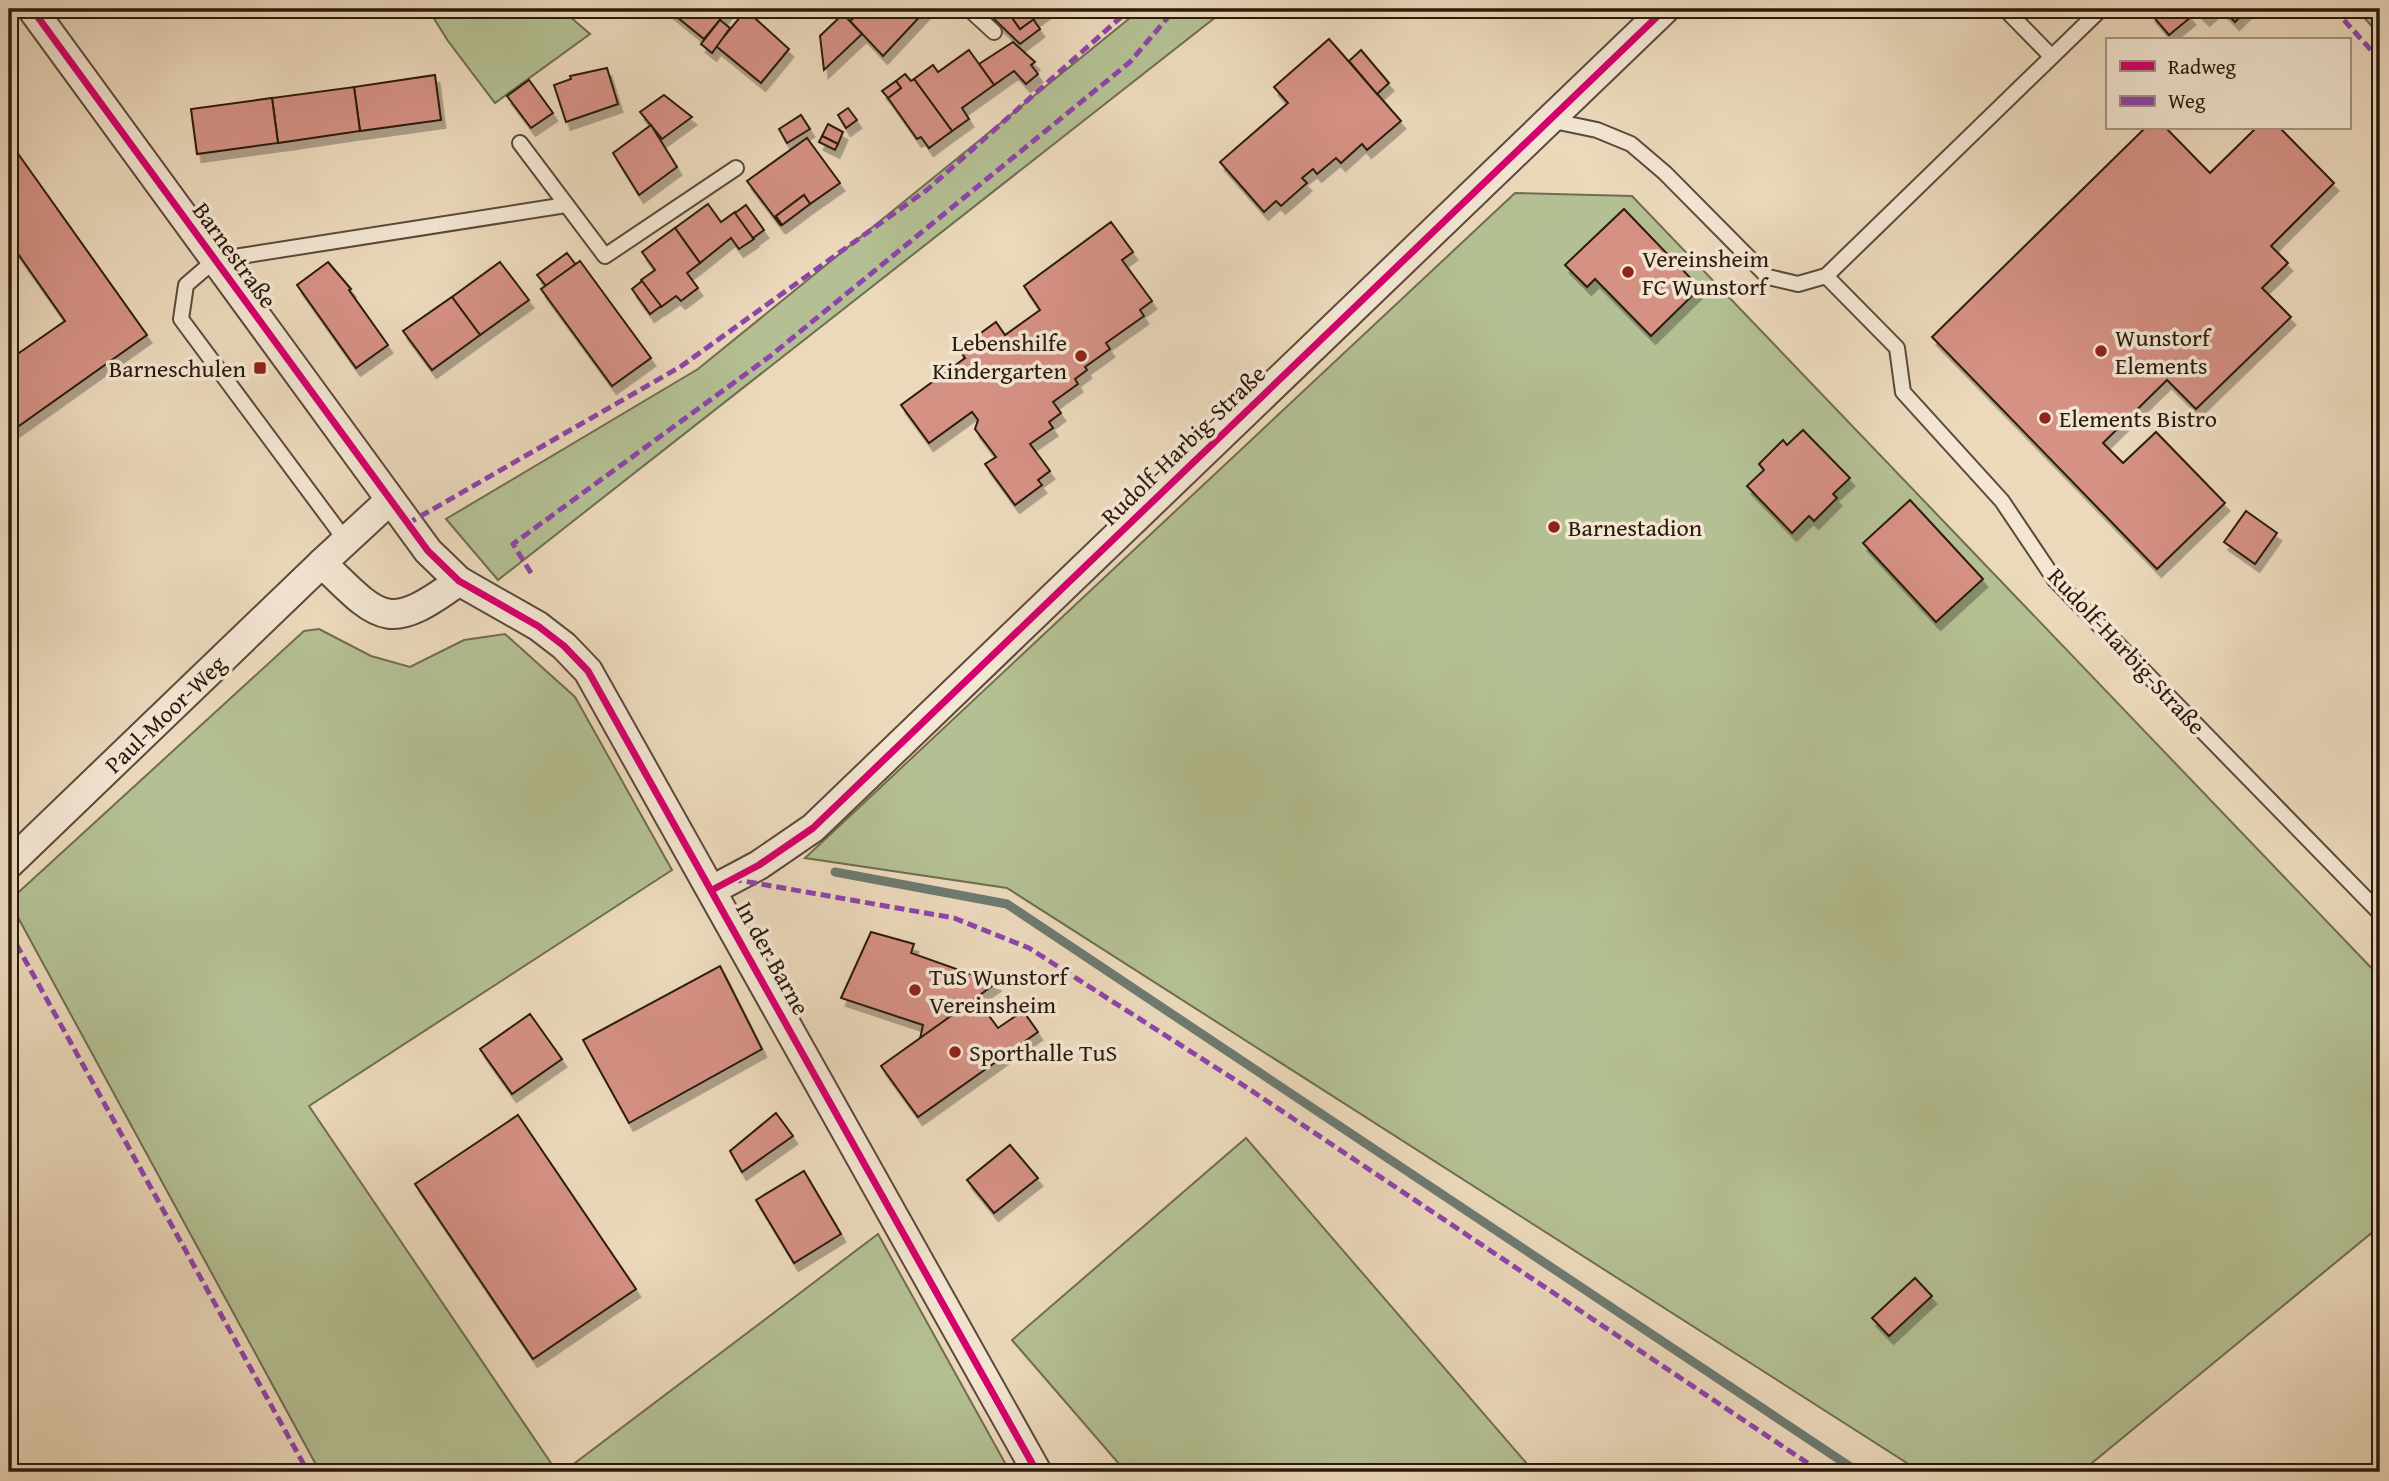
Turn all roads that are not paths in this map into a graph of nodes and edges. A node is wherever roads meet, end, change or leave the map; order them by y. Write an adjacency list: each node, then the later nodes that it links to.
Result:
1 (32, 9): 12 (street, Barnestraße)
2 (969, 9): 6 (lane)
3 (1665, 9): 8 (street, Rudolf-Harbig-Straße)
4 (2005, 9): 7 (lane)
5 (2101, 9): 7 (lane)
6 (994, 32)
7 (2052, 56): 13 (lane)
8 (1547, 120): 13 (lane); 20 (street, Rudolf-Harbig-Straße)
9 (520, 143): 11 (lane)
10 (736, 168): 11 (lane)
11 (566, 205): 12 (lane)
12 (215, 260): 14 (street, Barnestraße); 16 (lane)
13 (1826, 276): 21 (lane, Rudolf-Harbig-Straße)
14 (389, 501): 15 (street, Barnestraße); 16 (street)
15 (407, 524): 18 (street, In der Barne)
16 (345, 541): 17 (street)
17 (322, 563): 18 (street); 19 (street, Paul-Moor-Weg)
18 (459, 581): 20 (street, In der Barne)
19 (9, 864)
20 (712, 890): 22 (street, In der Barne)
21 (2380, 913)
22 (1037, 1472)

